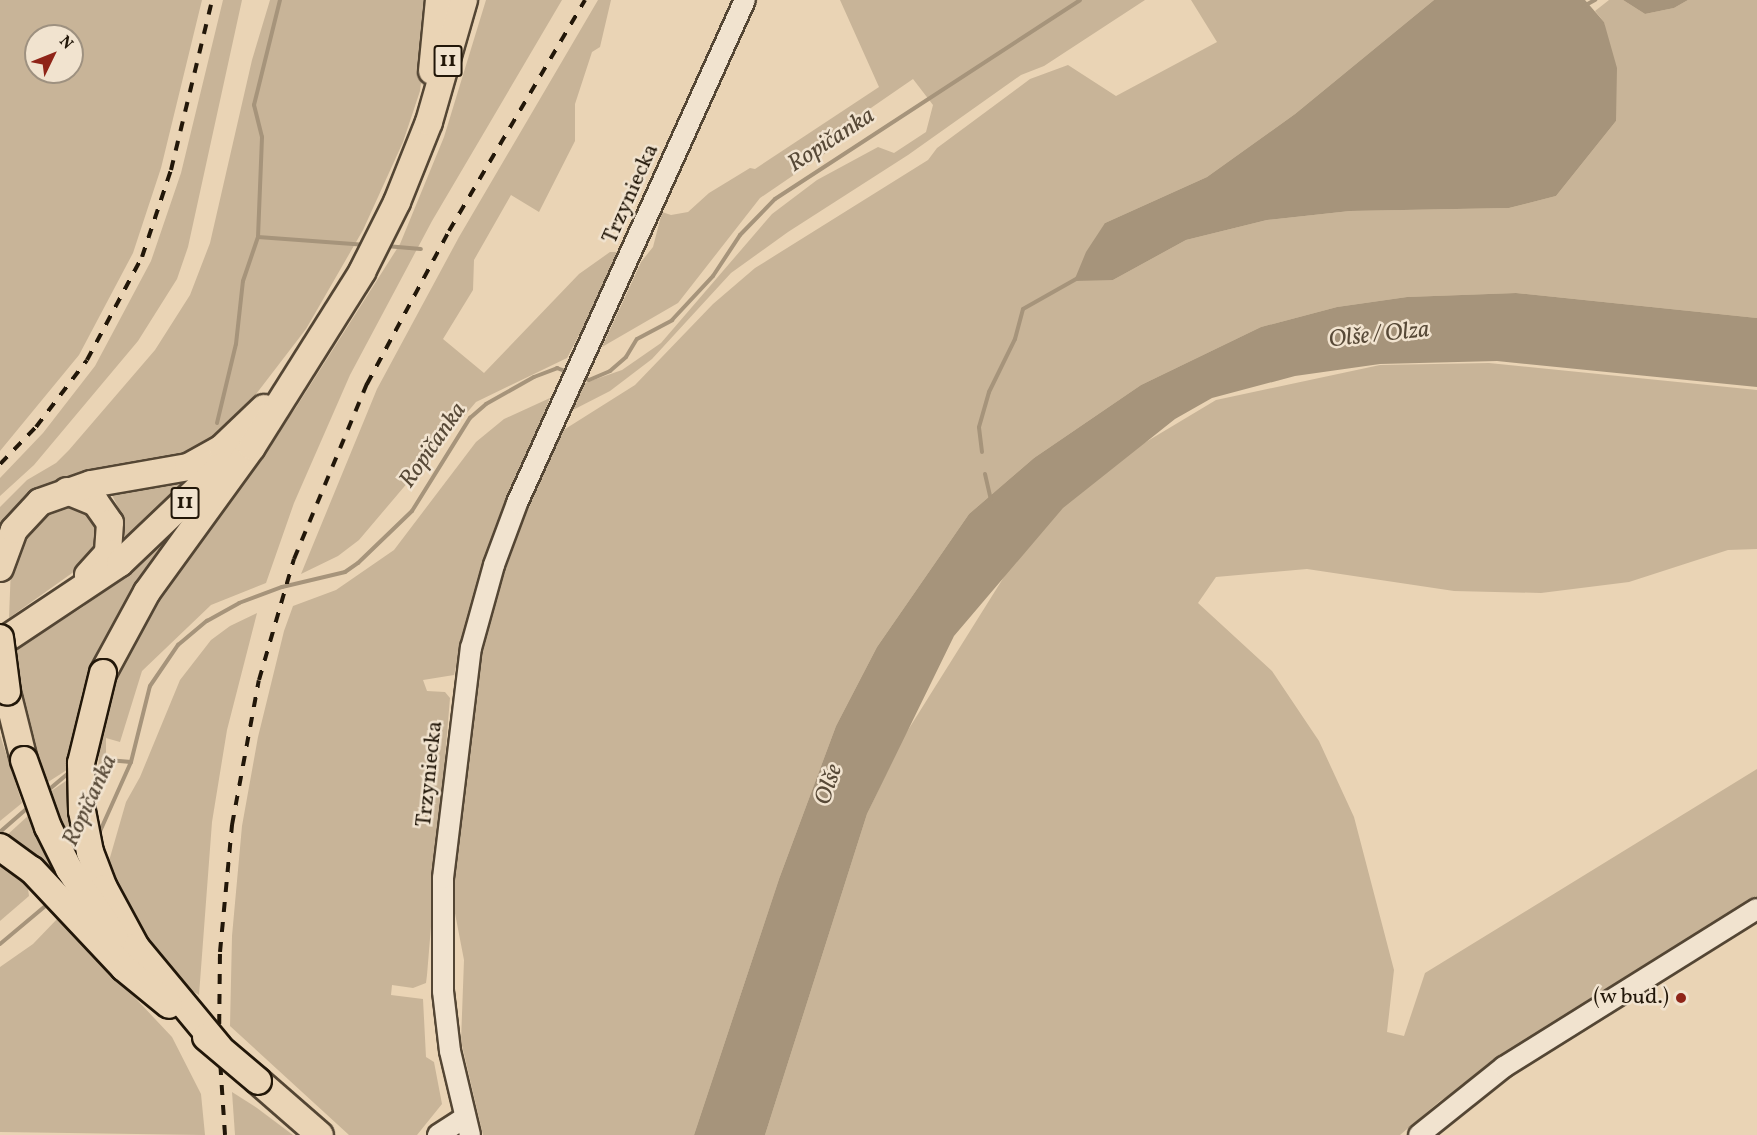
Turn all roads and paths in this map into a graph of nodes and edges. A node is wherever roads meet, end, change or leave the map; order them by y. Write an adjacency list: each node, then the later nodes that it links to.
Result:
1 (439, 0): 5 (main road)
2 (464, 0): 5 (main road, 11)
3 (477, 0): 5 (main road)
4 (745, 0): 15 (street, Trzyniecka)
5 (429, 122): 6 (main road, 11)
6 (294, 378): 7 (main road); 9 (main road, 11); 14 (main road, bridge)
7 (67, 490): 8 (main road); 9 (main road)
8 (0, 568)
9 (56, 607): 11 (main road, 11)
10 (0, 638): 14 (main road, bridge)
11 (0, 643)
12 (0, 847): 14 (main road, bridge)
13 (1757, 909): 18 (street)
14 (219, 1047): 16 (main road, bridge)
15 (467, 1127): 17 (street)
16 (320, 1135)
17 (438, 1135)
18 (1419, 1135)

